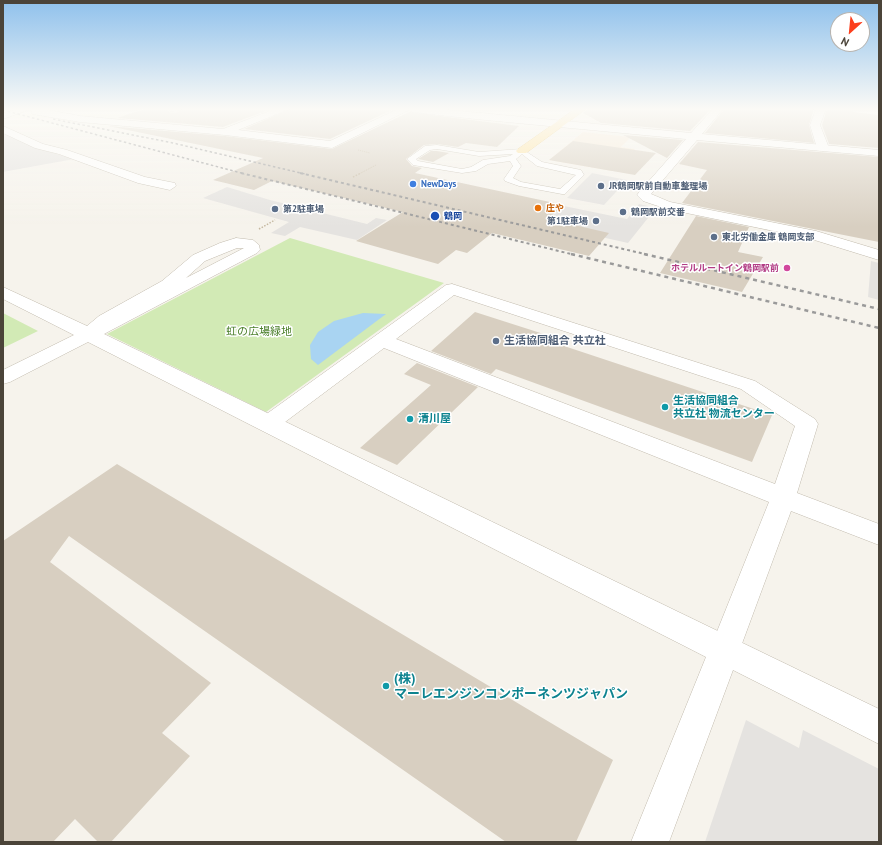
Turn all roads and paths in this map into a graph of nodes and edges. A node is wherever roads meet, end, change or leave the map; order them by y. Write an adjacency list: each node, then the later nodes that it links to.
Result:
1 (49, 148): 12 (street)
2 (429, 148): 9 (lane)
3 (442, 148): 7 (lane)
4 (526, 148): 7 (main road)
5 (683, 148): 15 (street)
6 (828, 148): 8 (street)
7 (522, 151): 9 (lane); 9 (lane)
8 (879, 153)
9 (512, 158)
10 (376, 165): 11 (path)
11 (353, 177)
12 (170, 186)
13 (275, 220): 14 (path)
14 (254, 232)
15 (879, 255)
16 (3, 292): 17 (street)
17 (88, 335): 17 (street); 19 (street); 20 (street)
18 (382, 340): 20 (street); 21 (street); 21 (street)
19 (3, 378)
20 (269, 423): 23 (street)
21 (783, 498): 22 (street); 23 (street)
22 (879, 535)
23 (725, 649): 24 (street); 25 (street)
24 (879, 726)
25 (650, 842)

